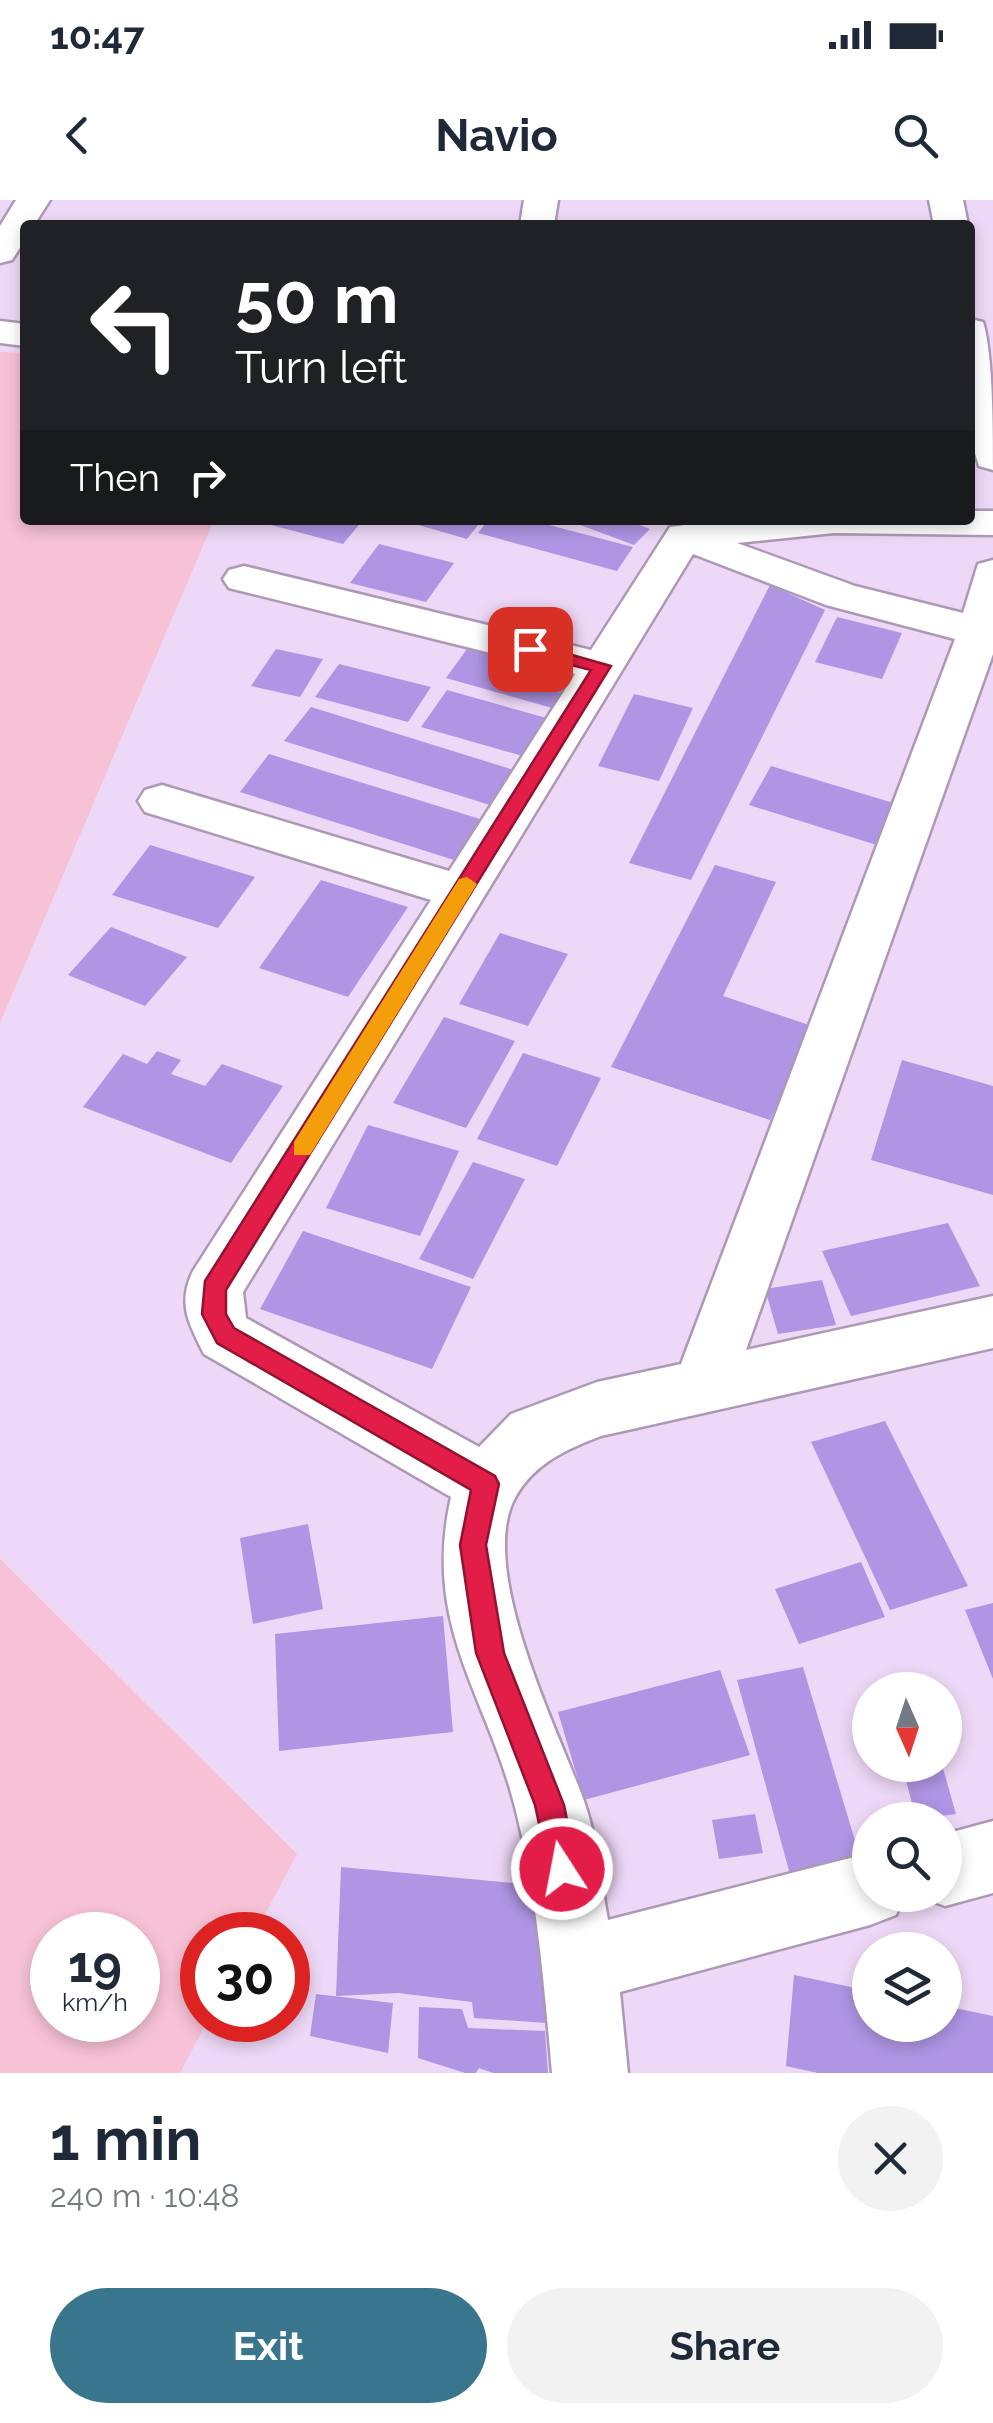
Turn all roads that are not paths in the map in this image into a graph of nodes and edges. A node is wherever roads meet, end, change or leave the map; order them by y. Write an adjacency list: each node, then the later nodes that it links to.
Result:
1 (975, 369): 2 (street)
2 (984, 440)
3 (739, 525): 4 (street)
4 (667, 528): 7 (street); 8 (street)
5 (993, 572): 7 (street)
6 (244, 578): 8 (street)
7 (986, 630): 12 (street)
8 (602, 666): 10 (street)
9 (162, 801): 10 (street)
10 (461, 892): 13 (street)
11 (993, 1322): 12 (street)
12 (703, 1385): 13 (street)
13 (486, 1484): 17 (street)
14 (993, 1857): 15 (street)
15 (962, 1865)
16 (852, 1895): 17 (street)
17 (580, 1965): 18 (street)
18 (590, 2073)

